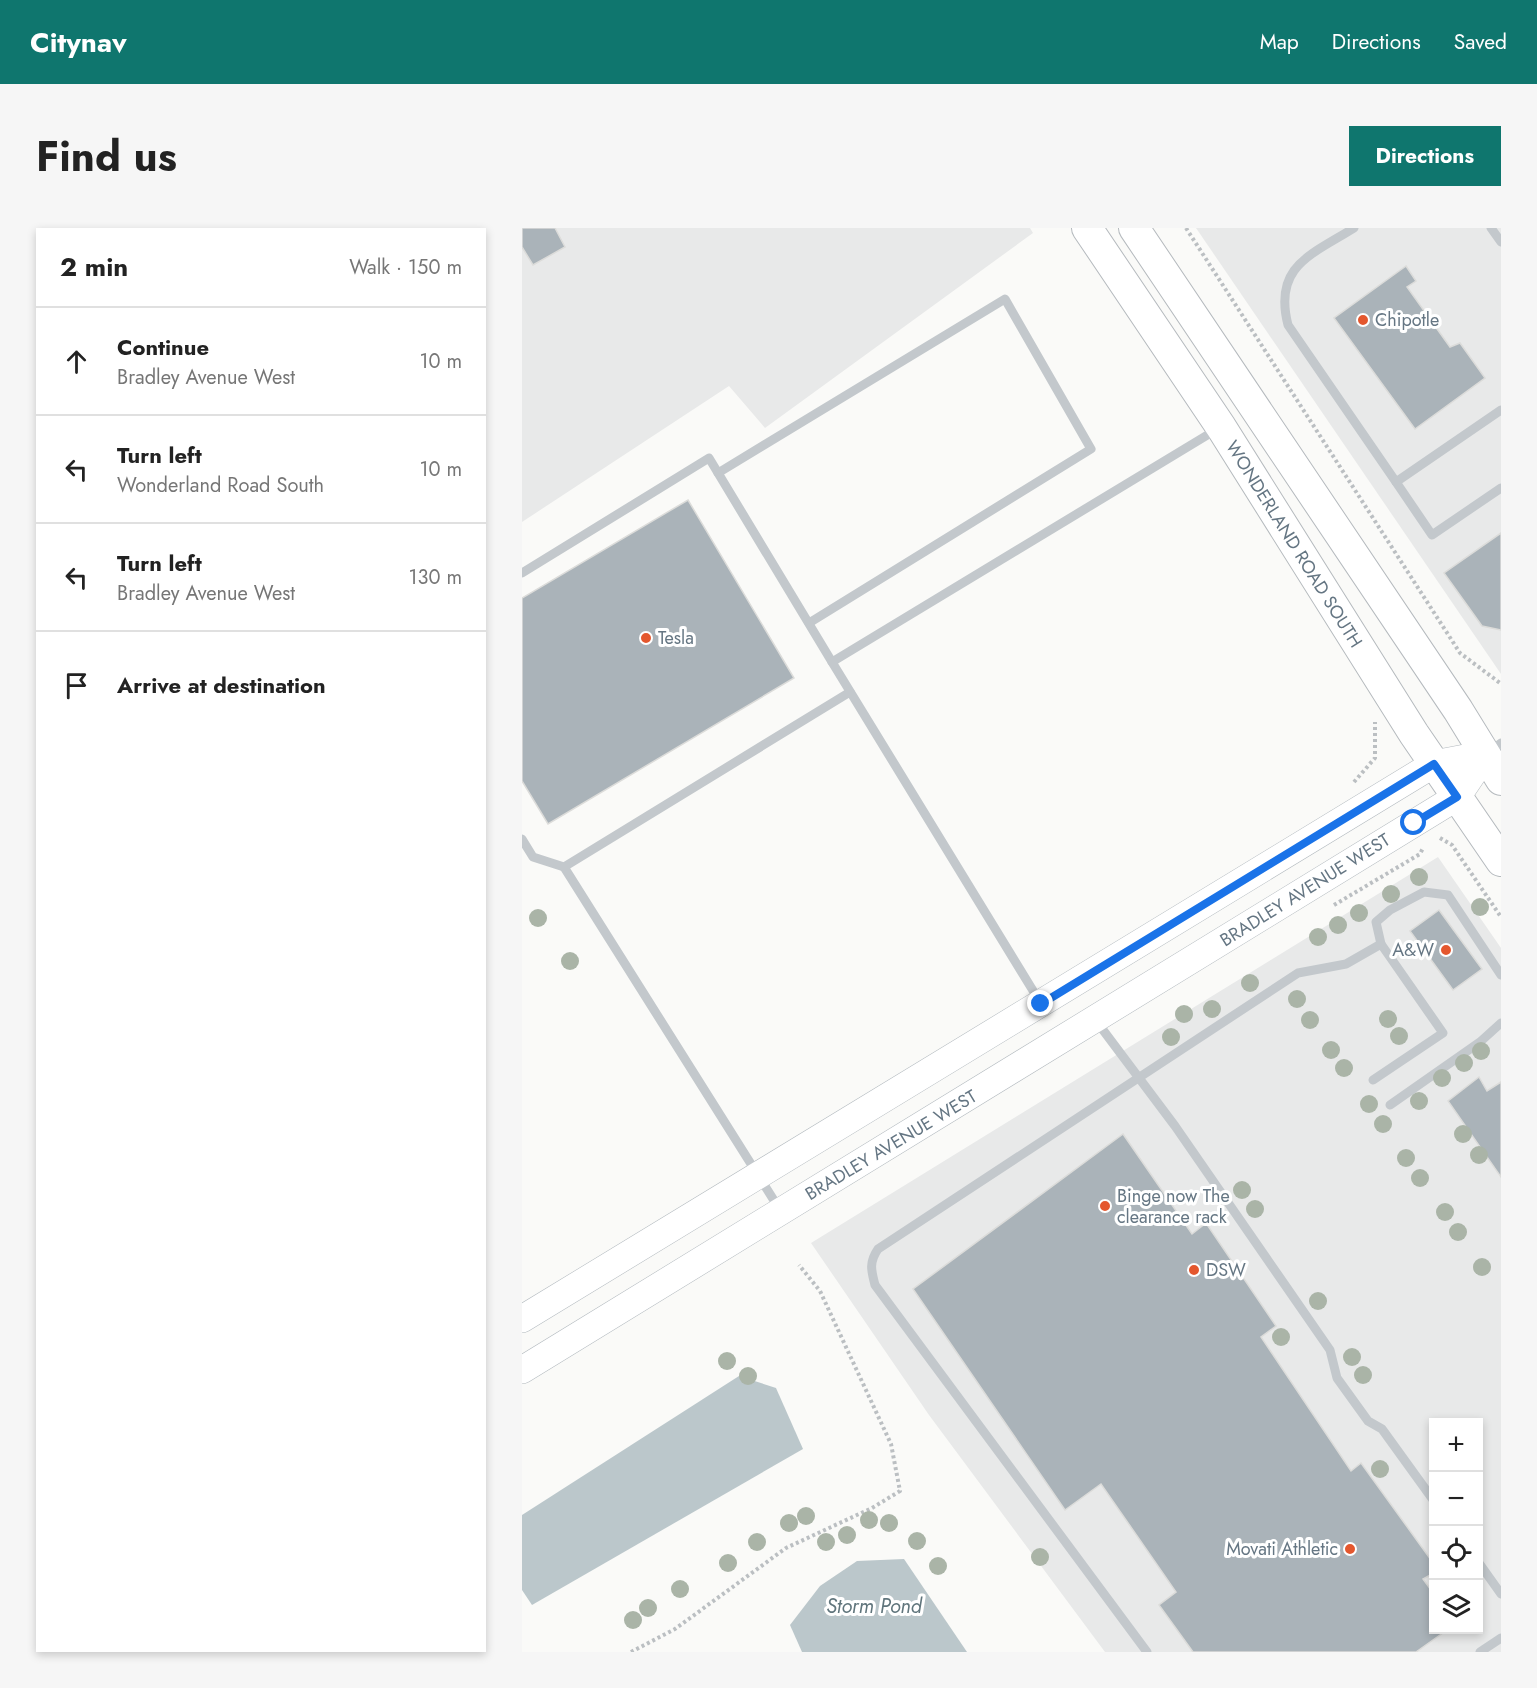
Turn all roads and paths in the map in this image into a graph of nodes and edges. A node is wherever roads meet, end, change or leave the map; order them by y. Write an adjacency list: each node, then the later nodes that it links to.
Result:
1 (1087, 228): 8 (main road, WONDERLAND ROAD SOUTH)
2 (1134, 228): 17 (main road)
3 (1186, 228): 15 (path)
4 (1354, 228): 10 (lane)
5 (1491, 228): 6 (lane)
6 (1501, 242)
7 (1501, 411): 10 (lane)
8 (1221, 427): 14 (lane); 18 (main road, WONDERLAND ROAD SOUTH)
9 (718, 473): 12 (lane); 13 (lane); 13 (lane)
10 (1396, 482): 11 (lane)
11 (1501, 488)
12 (522, 573)
13 (809, 623): 14 (lane)
14 (832, 662): 16 (lane)
15 (1500, 684)
16 (850, 692): 24 (lane); 28 (lane)
17 (1493, 749): 18 (main road); 19 (main road); 20 (main road, BRADLEY AVENUE WEST)
18 (1434, 764): 20 (main road, WONDERLAND ROAD SOUTH); 28 (main road)
19 (1501, 780)
20 (1457, 797): 23 (main road, WONDERLAND ROAD SOUTH); 29 (main road, BRADLEY AVENUE WEST)
21 (1440, 838): 25 (path)
22 (522, 839): 24 (lane)
23 (1501, 861)
24 (564, 867): 34 (lane)
25 (1501, 917)
26 (1381, 944): 27 (lane); 31 (lane); 32 (lane)
27 (1501, 975)
28 (1041, 1004): 34 (main road)
29 (1095, 1020): 31 (lane); 35 (main road, BRADLEY AVENUE WEST)
30 (1501, 1023): 33 (lane)
31 (1137, 1079): 39 (lane); 44 (lane)
32 (1373, 1080)
33 (1390, 1105)
34 (760, 1175): 35 (lane); 37 (main road)
35 (782, 1211): 38 (main road, BRADLEY AVENUE WEST)
36 (799, 1265): 43 (path)
37 (522, 1319)
38 (522, 1370)
39 (1429, 1494)
40 (1483, 1569): 41 (lane)
41 (1501, 1594)
42 (1501, 1638): 45 (lane)
43 (632, 1652)
44 (1147, 1652)
45 (1480, 1652)

